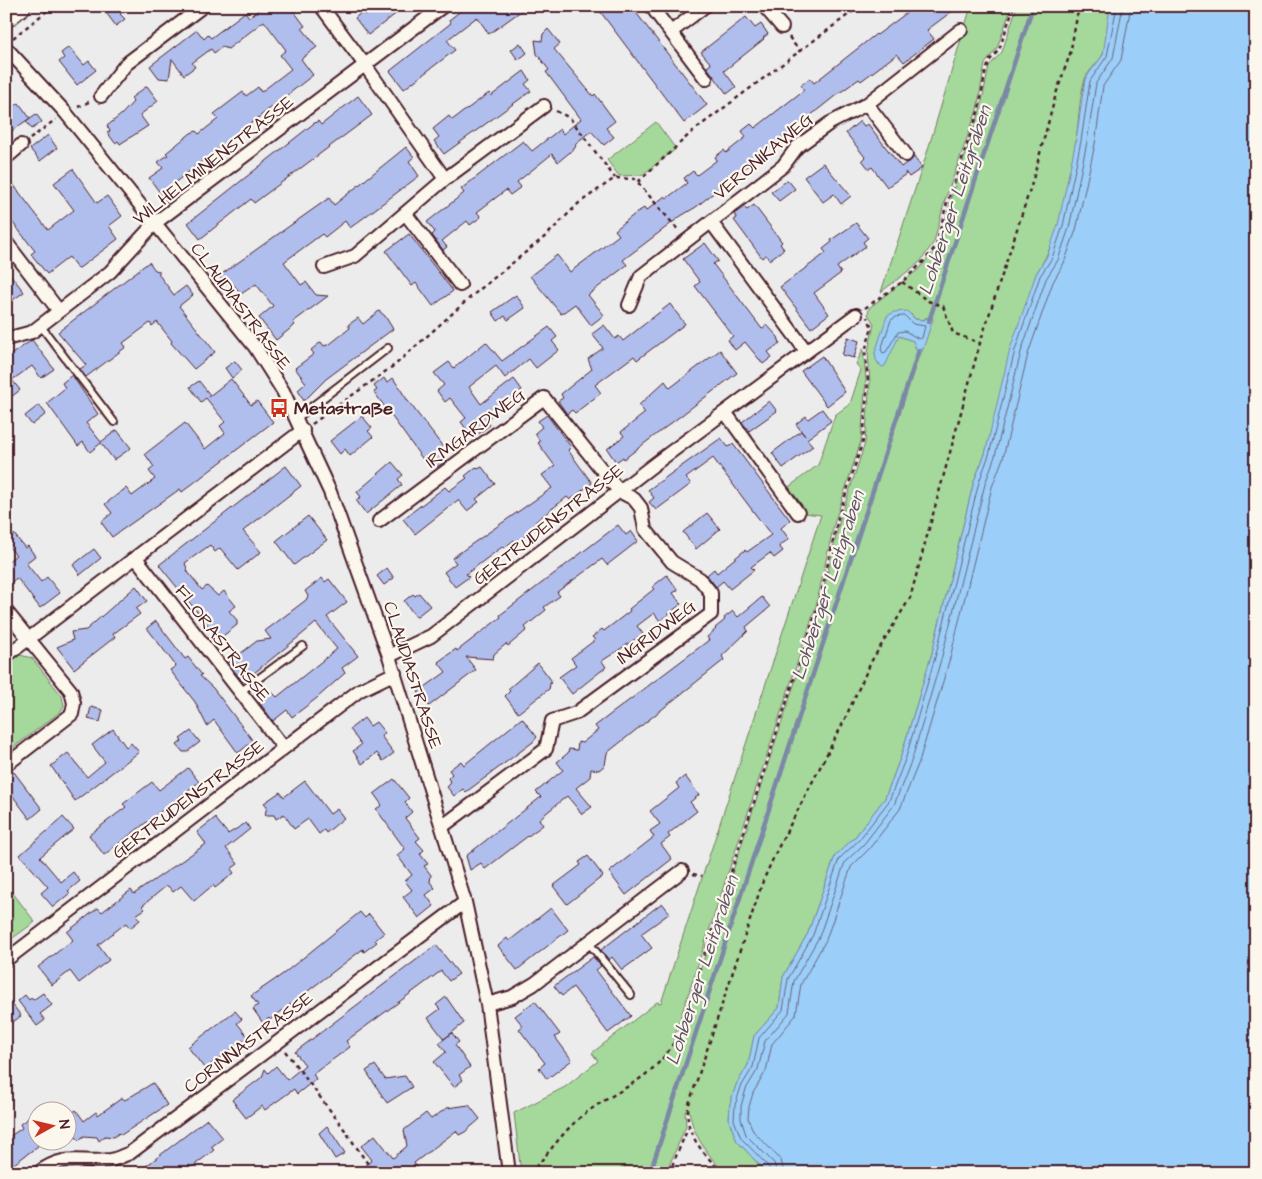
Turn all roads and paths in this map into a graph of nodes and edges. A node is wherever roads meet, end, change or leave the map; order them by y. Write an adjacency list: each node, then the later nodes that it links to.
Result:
1 (21, 6): 12 (main road)
2 (53, 6): 16 (path)
3 (203, 6): 21 (street)
4 (321, 6): 19 (street)
5 (443, 6): 19 (street, WILHELMINENSTRASSE)
6 (651, 6): 15 (street)
7 (706, 6): 15 (street)
8 (764, 6): 13 (street)
9 (860, 6): 18 (path)
10 (1014, 6): 37 (path)
11 (1079, 6): 44 (path)
12 (6, 18)
13 (782, 27): 18 (path)
14 (961, 30): 22 (street, VERONIKAWEG)
15 (671, 32): 20 (street)
16 (6, 44)
17 (6, 48): 24 (street, CLAUDIASTRASSE)
18 (800, 52): 30 (path)
19 (365, 65): 29 (street); 33 (street, WILHELMINENSTRASSE)
20 (706, 79)
21 (101, 96): 24 (path)
22 (867, 104): 26 (street); 32 (street, VERONIKAWEG)
23 (544, 106): 28 (path); 29 (street)
24 (65, 112): 25 (path); 33 (street, CLAUDIASTRASSE)
25 (21, 146): 27 (street)
26 (906, 155)
27 (6, 158)
28 (615, 178): 30 (path); 49 (path)
29 (445, 179): 31 (street)
30 (637, 182): 34 (path)
31 (405, 213): 36 (street); 38 (street)
32 (711, 222): 34 (street, VERONIKAWEG); 46 (street, VERONIKAWEG)
33 (155, 224): 40 (street, WILHELMINENSTRASSE); 49 (street, CLAUDIASTRASSE)
34 (687, 240): 39 (street, VERONIKAWEG)
35 (6, 242): 40 (street)
36 (324, 267)
37 (902, 282): 44 (path); 75 (path)
38 (460, 285)
39 (629, 305)
40 (59, 311): 42 (street, WILHELMINENSTRASSE)
41 (856, 315): 46 (street, GERTRUDENSTRASSE)
42 (40, 325): 43 (street, WILHELMINENSTRASSE); 48 (lane)
43 (6, 339)
44 (980, 343): 71 (path)
45 (388, 348): 49 (lane)
46 (806, 352): 47 (street, GERTRUDENSTRASSE)
47 (725, 412): 50 (street, GERTRUDENSTRASSE); 51 (street)
48 (114, 422)
49 (300, 424): 53 (street); 58 (street, CLAUDIASTRASSE)
50 (619, 492): 52 (street, IRMGARDWEG); 58 (street, GERTRUDENSTRASSE); 63 (street, INGRIDWEG)
51 (798, 513)
52 (379, 521)
53 (136, 558): 55 (street); 60 (street, FLORASTRASSE)
54 (6, 611): 55 (street)
55 (28, 639): 57 (street); 62 (street)
56 (303, 646): 60 (lane)
57 (6, 656)
58 (389, 656): 59 (street, CLAUDIASTRASSE)
59 (395, 674): 61 (street, GERTRUDENSTRASSE); 63 (street, CLAUDIASTRASSE)
60 (239, 693): 61 (street, FLORASTRASSE)
61 (284, 748): 67 (street, GERTRUDENSTRASSE)
62 (6, 765)
63 (443, 826): 65 (street, CLAUDIASTRASSE)
64 (682, 870): 66 (street)
65 (465, 902): 69 (street, CLAUDIASTRASSE); 70 (street, CORINNASTRASSE)
66 (588, 942): 68 (lane); 69 (street)
67 (6, 960)
68 (631, 995)
69 (487, 1004): 74 (street, CLAUDIASTRASSE)
70 (278, 1042): 72 (street, CORINNASTRASSE); 73 (path)
71 (688, 1128): 76 (path); 77 (path)
72 (38, 1173)
73 (374, 1173)
74 (508, 1173)
75 (530, 1173)
76 (670, 1173)
77 (722, 1173)

